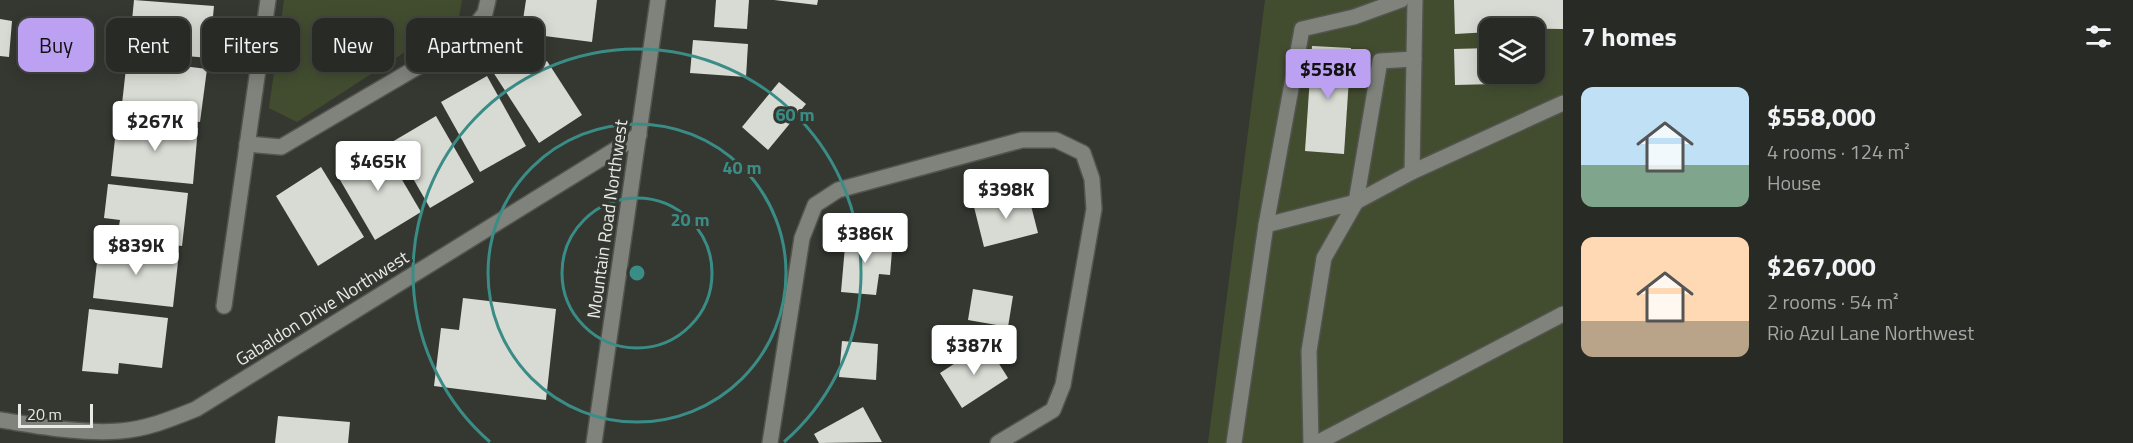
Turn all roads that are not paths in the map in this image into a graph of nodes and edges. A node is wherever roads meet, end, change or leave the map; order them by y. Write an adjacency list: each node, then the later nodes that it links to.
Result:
1 (268, 0): 9 (street)
2 (488, 0): 9 (street)
3 (658, 0): 8 (street, Mountain Road Northwest)
4 (1401, 0): 12 (street)
5 (1415, 0): 6 (street)
6 (1414, 59): 10 (street); 11 (street)
7 (1563, 103): 10 (street)
8 (639, 135): 15 (street, Gabaldon Drive Northwest); 16 (street, Mountain Road Northwest)
9 (247, 144): 13 (street)
10 (1412, 172): 11 (street)
11 (1356, 202): 12 (street); 20 (street)
12 (1266, 225): 19 (street)
13 (224, 306)
14 (1563, 314): 21 (street)
15 (0, 420)
16 (594, 443)
17 (770, 443): 18 (street)
18 (998, 443)
19 (1234, 443)
20 (1311, 443)
21 (1317, 443)

